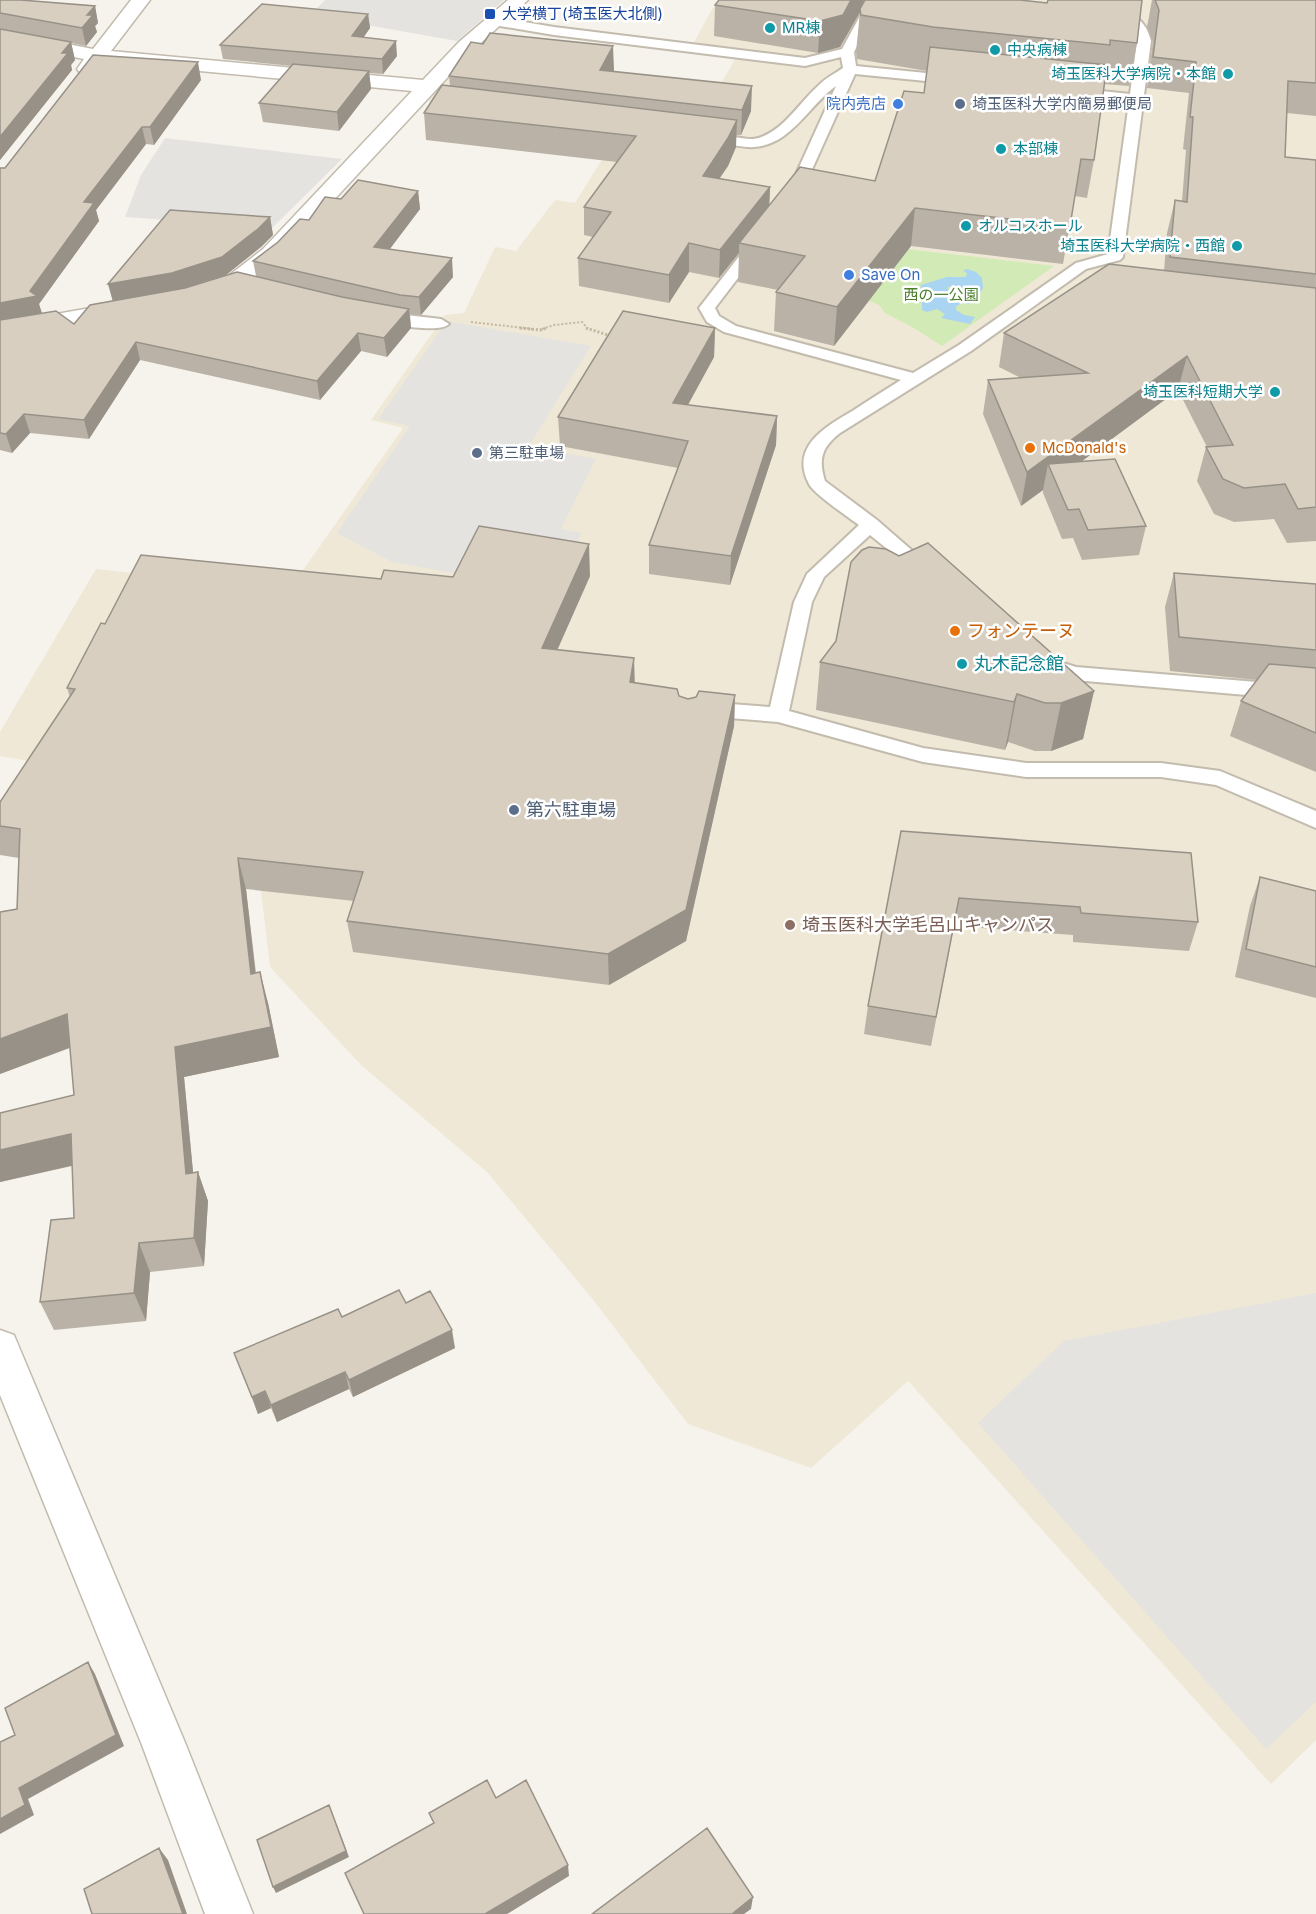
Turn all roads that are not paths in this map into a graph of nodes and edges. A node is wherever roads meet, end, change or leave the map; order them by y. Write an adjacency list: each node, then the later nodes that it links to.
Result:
1 (141, 0): 8 (street)
2 (519, 0): 5 (street)
3 (876, 4): 7 (lane)
4 (1100, 11): 14 (lane)
5 (494, 21): 7 (lane); 13 (street)
6 (0, 37): 8 (street)
7 (847, 52): 9 (lane)
8 (99, 56): 11 (street); 13 (street)
9 (850, 69): 10 (lane); 15 (lane); 16 (lane)
10 (964, 81)
11 (76, 82)
12 (1056, 91): 14 (lane)
13 (422, 97): 18 (street)
14 (1137, 99): 25 (lane)
15 (695, 136)
16 (784, 207)
17 (763, 235): 25 (lane)
18 (234, 282): 19 (lane); 20 (street)
19 (257, 288)
20 (180, 299)
21 (147, 305): 24 (street)
22 (369, 314): 23 (lane)
23 (441, 324)
24 (0, 331)
25 (916, 379): 26 (lane)
26 (871, 524): 27 (lane); 30 (lane)
27 (944, 585)
28 (1030, 656): 29 (lane)
29 (1316, 694)
30 (778, 715): 31 (lane); 32 (lane)
31 (688, 722)
32 (1316, 820)
33 (0, 1347): 34 (street)
34 (229, 1914)

